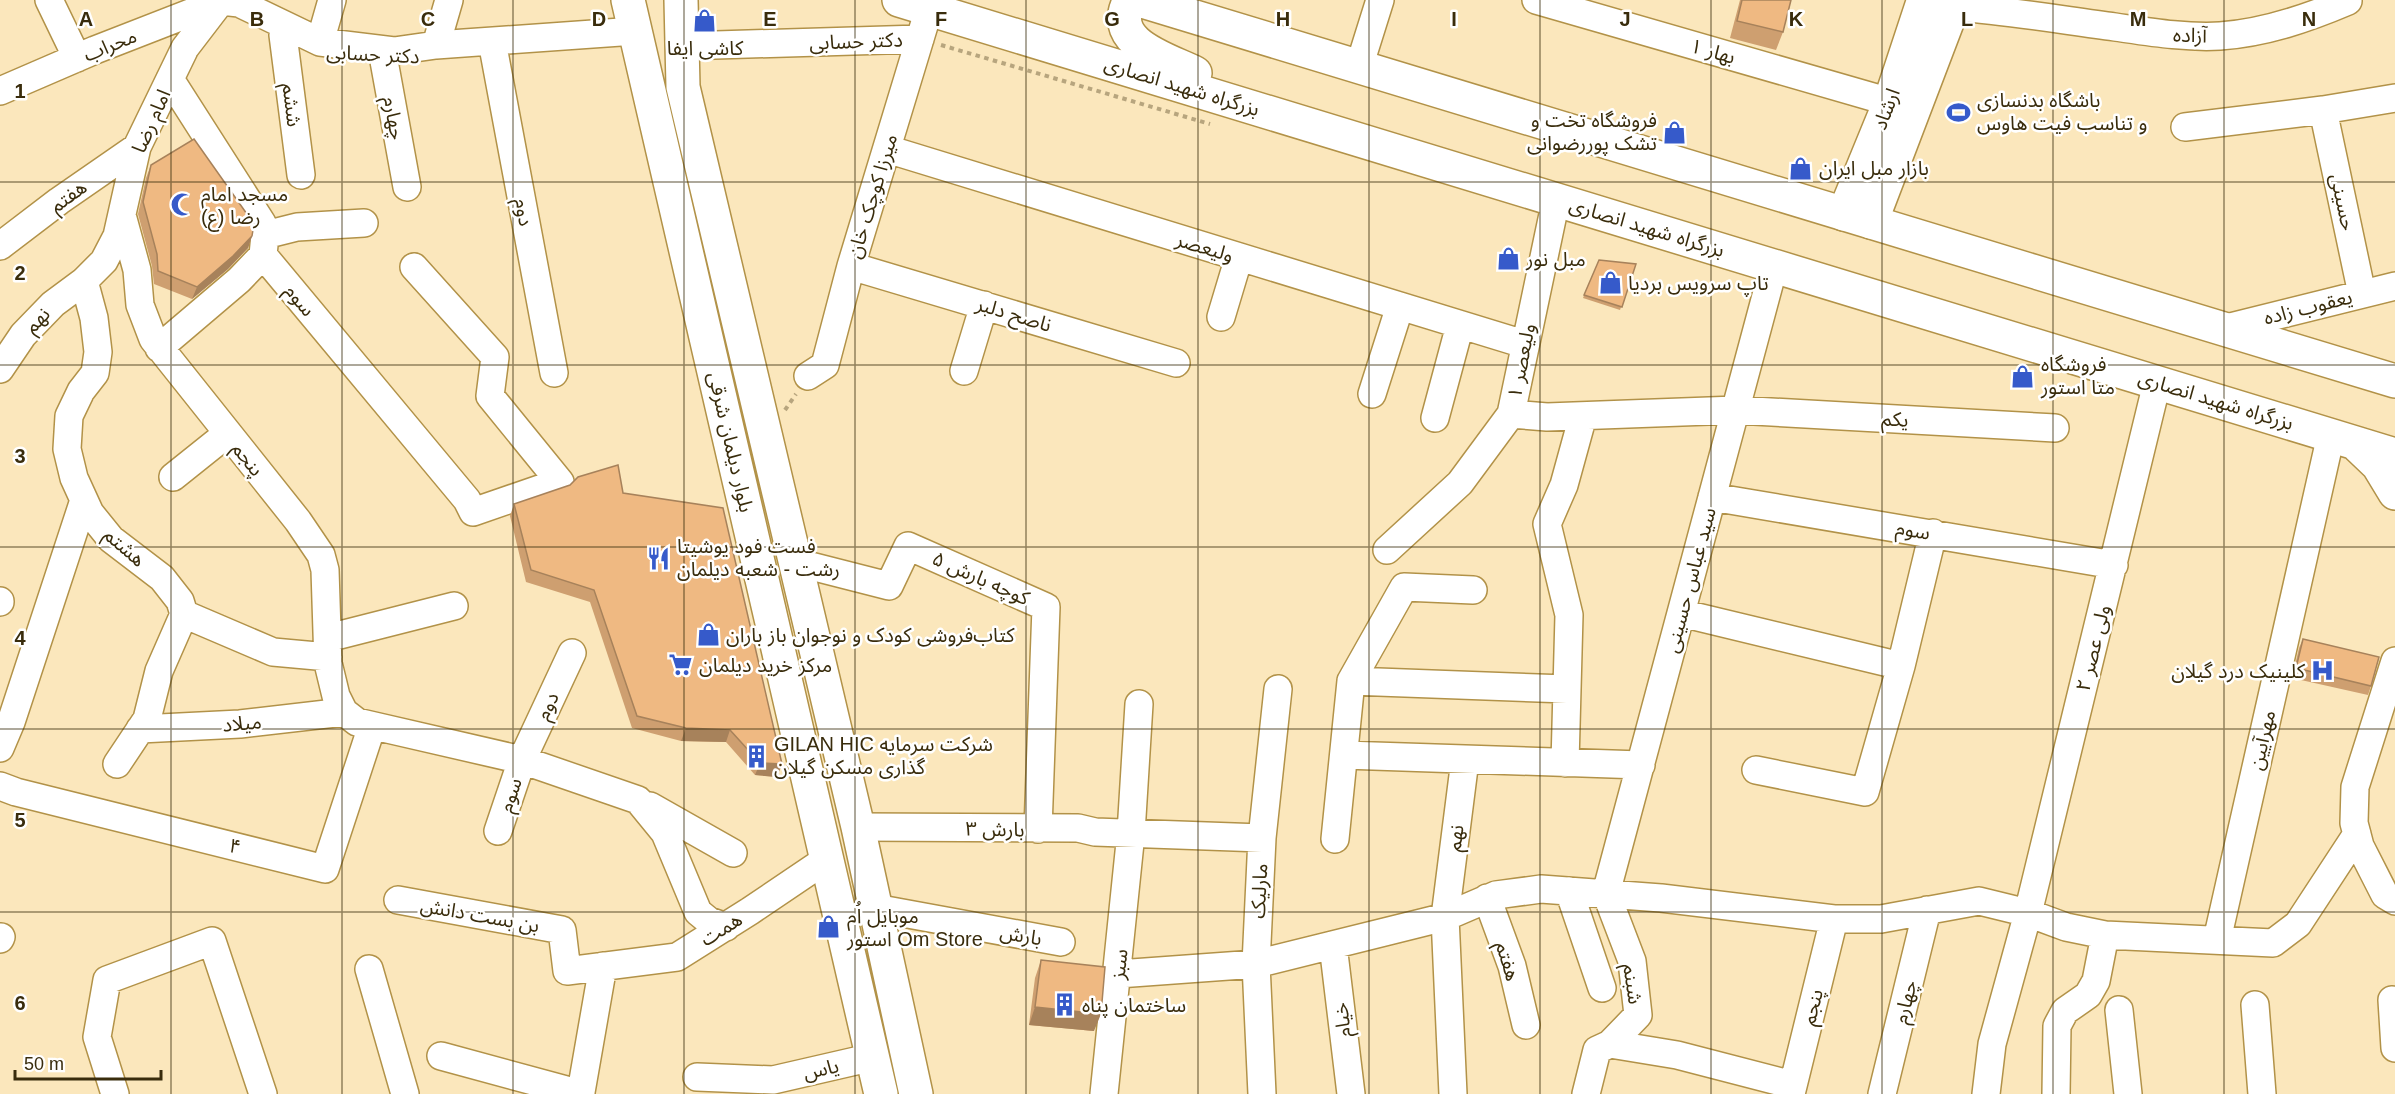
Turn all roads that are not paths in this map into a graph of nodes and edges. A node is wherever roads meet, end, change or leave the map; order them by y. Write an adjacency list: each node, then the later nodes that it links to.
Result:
1 (49, 0): 21 (street)
2 (221, 0): 15 (street, دکتر حسابی); 16 (street, دکتر حسابی); 21 (street, محراب); 23 (street, امام رضا)
3 (332, 0): 16 (street)
4 (449, 0): 17 (street)
5 (667, 0): 24 (main road)
6 (681, 0): 18 (main road, بلوار دیلمان شرقی)
7 (1130, 0): 29 (main road)
8 (1139, 0): 22 (main road)
9 (1380, 0): 22 (street)
10 (1536, 0): 27 (street, بهار ۱)
11 (2348, 1): 12 (street, آزاده)
12 (1942, 4): 27 (main road, ارشاد); 37 (main road, ارشاد)
13 (916, 16): 18 (street, دکتر حسابی); 29 (main road, بزرگراه شهید انصاری); 32 (street, میرزا کوچک خان)
14 (634, 24): 17 (street, دکتر حسابی); 19 (street, دکتر حسابی); 112 (main road, بلوار دیلمان شرقی)
15 (283, 35): 20 (street, دکتر حسابی); 33 (street, ششم)
16 (320, 42): 20 (street, دکتر حسابی)
17 (436, 45): 20 (street, دکتر حسابی)
18 (683, 46): 24 (main road, بلوار دیلمان شرقی)
19 (494, 52): 20 (street, دکتر حسابی); 58 (street, دوم)
20 (382, 54): 34 (street, چهارم)
21 (77, 58): 25 (street, محراب)
22 (1359, 67): 37 (main road)
23 (170, 79): 31 (street, امام رضا); 39 (street, سوم)
24 (683, 87): 77 (main road, بلوار دیلمان شرقی)
25 (0, 91)
26 (2395, 98): 28 (street)
27 (1890, 102): 37 (main road, ارشاد)
28 (2323, 110): 30 (street); 47 (street, حسینی)
29 (1286, 118): 35 (main road, بزرگراه شهید انصاری)
30 (2185, 127)
31 (136, 147): 36 (street, امام رضا); 40 (street, هفتم)
32 (887, 149): 41 (street, ولیعصر); 42 (street, میرزا کوچک خان)
33 (301, 175)
34 (407, 187)
35 (1556, 200): 43 (main road, بزرگراه شهید انصاری); 53 (street, ولیعصر ۱)
36 (122, 215): 45 (street, امام رضا); 54 (street, پنجم)
37 (1857, 218): 52 (main road)
38 (364, 223): 39 (street)
39 (264, 245): 44 (street, سوم); 54 (street)
40 (0, 246)
41 (1239, 257): 49 (street, ولیعصر); 50 (street)
42 (851, 266): 48 (street, ناصح دلبر); 59 (street, میرزا کوچک خان)
43 (1774, 266): 61 (main road, بزرگراه شهید انصاری); 63 (street, سید عباس حسینی)
44 (414, 267)
45 (84, 281): 56 (street, نهم); 74 (street, هشتم)
46 (2395, 286): 47 (street, یعقوب زاده)
47 (2362, 294): 52 (street, یعقوب زاده)
48 (984, 305): 55 (street, ناصح دلبر); 57 (street)
49 (1400, 306): 51 (street, ولیعصر); 62 (street)
50 (1221, 317)
51 (1460, 325): 53 (street, ولیعصر); 66 (street)
52 (2222, 329): 60 (main road)
53 (1524, 344): 64 (street, ولیعصر ۱)
54 (159, 348): 68 (street, پنجم)
55 (1176, 363)
56 (0, 369)
57 (964, 371)
58 (554, 373)
59 (808, 376)
60 (2395, 381)
61 (2157, 382): 69 (main road, بزرگراه شهید انصاری); 78 (street, ولی عصر ۲)
62 (1372, 394)
63 (1736, 410): 65 (street, یکم); 67 (street, یکم); 73 (street, سید عباس حسینی)
64 (1511, 414): 65 (street, یکم); 76 (street, ولیعصر ۱)
65 (1583, 416): 89 (street)
66 (1435, 418)
67 (2055, 428)
68 (228, 433): 71 (street); 83 (street, پنجم)
69 (2341, 439): 70 (main road, بزرگراه شهید انصاری); 72 (main road); 126 (street, مهرآیین)
70 (2395, 455)
71 (173, 477)
72 (2395, 493)
73 (1712, 497): 75 (street, سوم); 81 (street, سید عباس حسینی)
74 (84, 500): 82 (street, هشتم); 94 (street)
75 (1933, 533): 78 (street, سوم); 86 (street)
76 (1388, 550)
77 (795, 562): 104 (main road, بلوار دیلمان شرقی); 105 (street, کوچه بارش ۵)
78 (2114, 565): 120 (street, ولی عصر ۲)
79 (1473, 590): 87 (street)
80 (454, 606): 83 (street)
81 (1682, 613): 86 (street); 100 (street, سید عباس حسینی)
82 (184, 614): 83 (street); 93 (street)
83 (328, 647): 91 (street, پنجم)
84 (572, 653): 96 (street, دوم)
85 (2395, 661): 108 (street)
86 (1901, 666): 101 (street)
87 (1351, 681): 89 (street); 95 (street)
88 (1278, 689): 109 (street, مارلیک)
89 (1567, 689): 98 (street)
90 (1139, 704): 107 (street, سبز)
91 (344, 712): 92 (street); 93 (street, میلاد)
92 (372, 726): 96 (street); 102 (street, ۴)
93 (140, 729): 99 (street)
94 (0, 748)
95 (1344, 755): 97 (street); 110 (street)
96 (522, 760): 103 (street); 106 (street, سوم)
97 (1465, 760): 98 (street); 121 (street, نهم)
98 (1565, 763): 100 (street)
99 (117, 764)
100 (1641, 765): 114 (street, سید عباس حسینی)
101 (1756, 770)
102 (0, 786)
103 (638, 800): 111 (street); 123 (street)
104 (858, 827): 105 (street, بارش ۳); 112 (main road); 118 (main road, بلوار دیلمان شرقی)
105 (1038, 829): 107 (street, بارش ۳)
106 (498, 831)
107 (1131, 834): 109 (street, بارش ۳); 132 (street, سبز)
108 (2357, 834): 117 (street); 126 (street)
109 (1262, 838): 129 (street, مارلیک)
110 (1335, 839)
111 (733, 853)
112 (827, 859): 123 (street, همت); 141 (main road, بلوار دیلمان شرقی)
113 (1569, 891): 114 (street); 115 (street); 133 (street)
114 (1606, 893): 122 (street); 138 (street, شبنم)
115 (1487, 898): 121 (street); 137 (street, هفتم)
116 (398, 900): 124 (street, بن بست دانش)
117 (2395, 901)
118 (875, 908): 127 (street, بارش); 150 (main road, بلوار دیلمان شرقی)
119 (1927, 910): 120 (street); 122 (street); 156 (street, چهارم)
120 (2028, 913): 125 (street); 157 (street, ولی عصر ۲)
121 (1445, 917): 128 (street); 154 (street)
122 (1834, 919): 144 (street, پنجم)
123 (726, 927): 130 (street, همت)
124 (562, 930): 130 (street, همت)
125 (2105, 935): 126 (street); 158 (street)
126 (2217, 940)
127 (1061, 942)
128 (1333, 945): 129 (street); 153 (street, خیام)
129 (1256, 964): 132 (street); 152 (street, مارلیک)
130 (603, 966): 146 (street)
131 (369, 969): 145 (street)
132 (1118, 974): 151 (street, سبز)
133 (1602, 988)
134 (2392, 1000): 139 (street)
135 (2255, 1005): 160 (street)
136 (2119, 1010): 159 (street)
137 (1526, 1025)
138 (1610, 1044): 144 (street); 155 (street, شبنم)
139 (2395, 1048)
140 (441, 1056): 146 (street)
141 (873, 1057): 143 (street, یاس); 149 (main road, بلوار دیلمان شرقی)
142 (697, 1077): 143 (street, یاس)
143 (773, 1087)
144 (1792, 1089)
145 (401, 1093)
146 (581, 1093)
147 (115, 1094): 148 (street)
148 (263, 1094)
149 (881, 1094)
150 (916, 1094)
151 (1104, 1094)
152 (1262, 1094)
153 (1351, 1094)
154 (1453, 1094)
155 (1586, 1094)
156 (1882, 1094)
157 (1986, 1094)
158 (2056, 1094)
159 (2128, 1094)
160 (2262, 1094)

